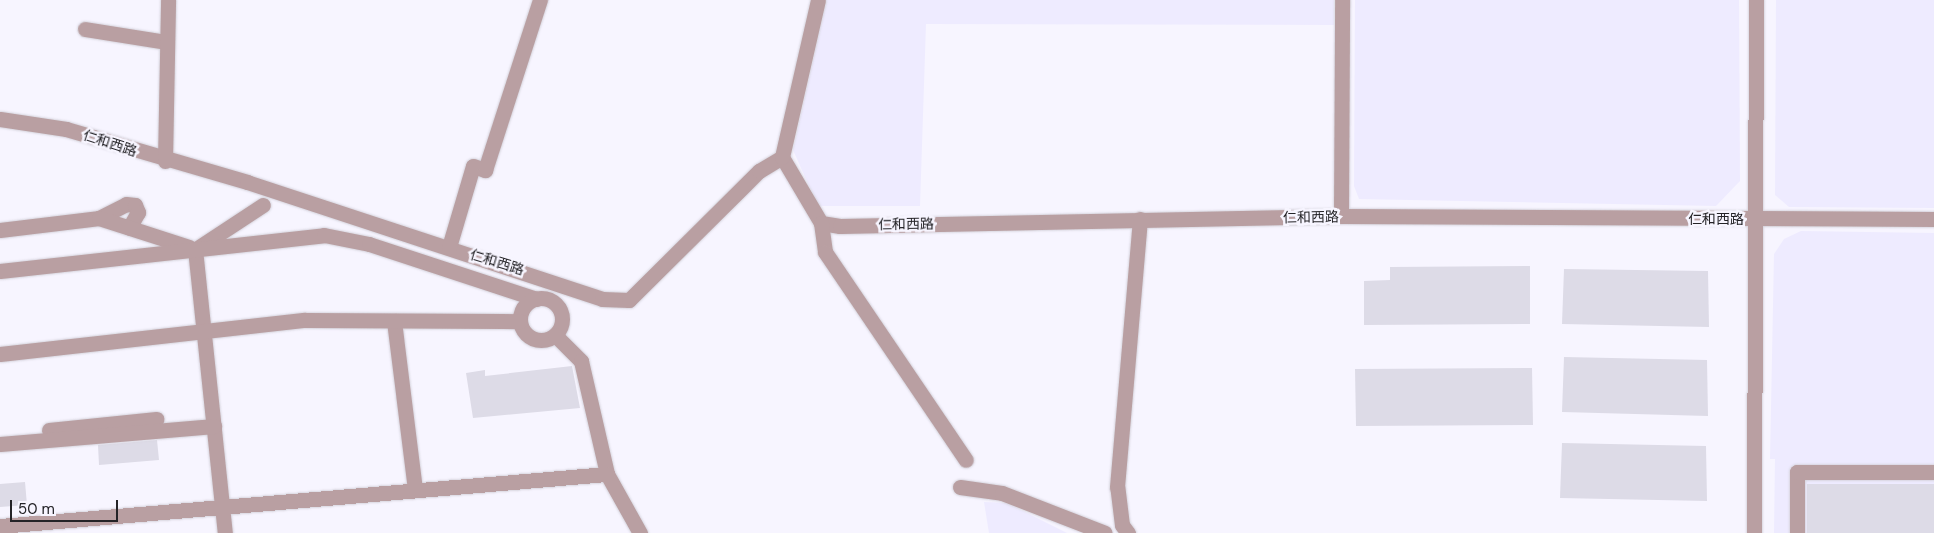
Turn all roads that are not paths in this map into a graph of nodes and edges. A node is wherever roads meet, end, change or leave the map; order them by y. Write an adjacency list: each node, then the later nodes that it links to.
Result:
1 (168, 0): 7 (street)
2 (540, 0): 20 (street)
3 (818, 0): 9 (street)
4 (1342, 0): 12 (street)
5 (1756, 0): 16 (street)
6 (85, 30): 7 (street)
7 (166, 42): 10 (street)
8 (0, 119): 10 (street, 仁和西路)
9 (782, 157): 17 (street); 20 (street, 仁和西路)
10 (165, 161): 20 (street, 仁和西路)
11 (263, 205): 21 (street)
12 (1341, 216): 14 (street, 仁和西路); 16 (street, 仁和西路)
13 (100, 218): 18 (street); 18 (street); 19 (street)
14 (1140, 219): 17 (street, 仁和西路); 43 (street)
15 (1934, 219): 16 (street, 仁和西路)
16 (1756, 220): 44 (street)
17 (821, 223): 33 (street)
18 (130, 228): 21 (street)
19 (0, 230)
20 (449, 247)
21 (195, 249): 22 (street); 23 (street); 26 (street)
22 (0, 271)
23 (536, 299): 25 (street); 27 (street)
24 (394, 320): 25 (street); 26 (street); 37 (street)
25 (520, 322): 27 (street)
26 (204, 332): 28 (street); 30 (street)
27 (554, 335): 35 (street)
28 (0, 354)
29 (156, 419): 31 (street)
30 (214, 426): 32 (street); 38 (street)
31 (0, 435)
32 (0, 444)
33 (966, 460)
34 (1934, 472): 45 (street)
35 (607, 474): 37 (street); 41 (street)
36 (960, 487): 42 (street)
37 (415, 490): 38 (street)
38 (222, 507): 39 (street); 40 (street)
39 (0, 526)
40 (225, 533)
41 (640, 533)
42 (1105, 533)
43 (1128, 533)
44 (1754, 533)
45 (1797, 533)

